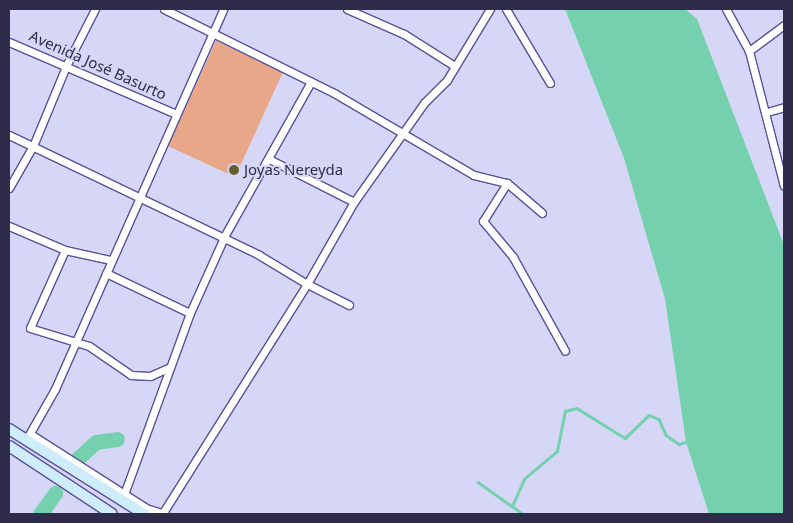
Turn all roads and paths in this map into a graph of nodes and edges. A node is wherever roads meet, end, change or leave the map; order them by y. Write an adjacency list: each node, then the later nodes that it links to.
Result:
1 (95, 9): 12 (street)
2 (164, 9): 9 (street)
3 (223, 9): 9 (street)
4 (346, 9): 13 (street)
5 (490, 9): 13 (street)
6 (506, 9): 15 (street)
7 (726, 9): 11 (street)
8 (784, 27): 11 (street)
9 (212, 32): 14 (street); 18 (street)
10 (9, 42): 12 (street, Avenida José Basurto)
11 (749, 50): 17 (street)
12 (67, 64): 18 (street, Avenida José Basurto); 21 (street)
13 (453, 65): 20 (street)
14 (311, 82): 20 (street); 22 (street)
15 (550, 83)
16 (784, 108): 17 (street)
17 (767, 112): 24 (street)
18 (176, 114): 26 (street)
19 (9, 135): 21 (street)
20 (401, 137): 23 (street); 27 (street)
21 (33, 146): 25 (street); 26 (street)
22 (269, 159): 27 (street); 30 (street)
23 (507, 183): 28 (street); 38 (street)
24 (784, 186)
25 (9, 188)
26 (140, 198): 30 (street); 32 (street)
27 (354, 202): 34 (street)
28 (542, 213)
29 (9, 226): 31 (street)
30 (222, 240): 34 (street); 36 (street)
31 (66, 250): 32 (street); 37 (street)
32 (110, 260): 33 (street)
33 (106, 273): 36 (street); 37 (street)
34 (307, 284): 35 (street); 46 (street)
35 (349, 305)
36 (190, 313): 39 (street)
37 (77, 342): 39 (street); 41 (street)
38 (565, 351)
39 (168, 368): 43 (street)
40 (9, 429): 41 (main road)
41 (29, 437): 43 (street); 45 (main road)
42 (9, 446): 44 (main road)
43 (124, 494): 46 (street)
44 (112, 514)
45 (144, 514)
46 (164, 514)

